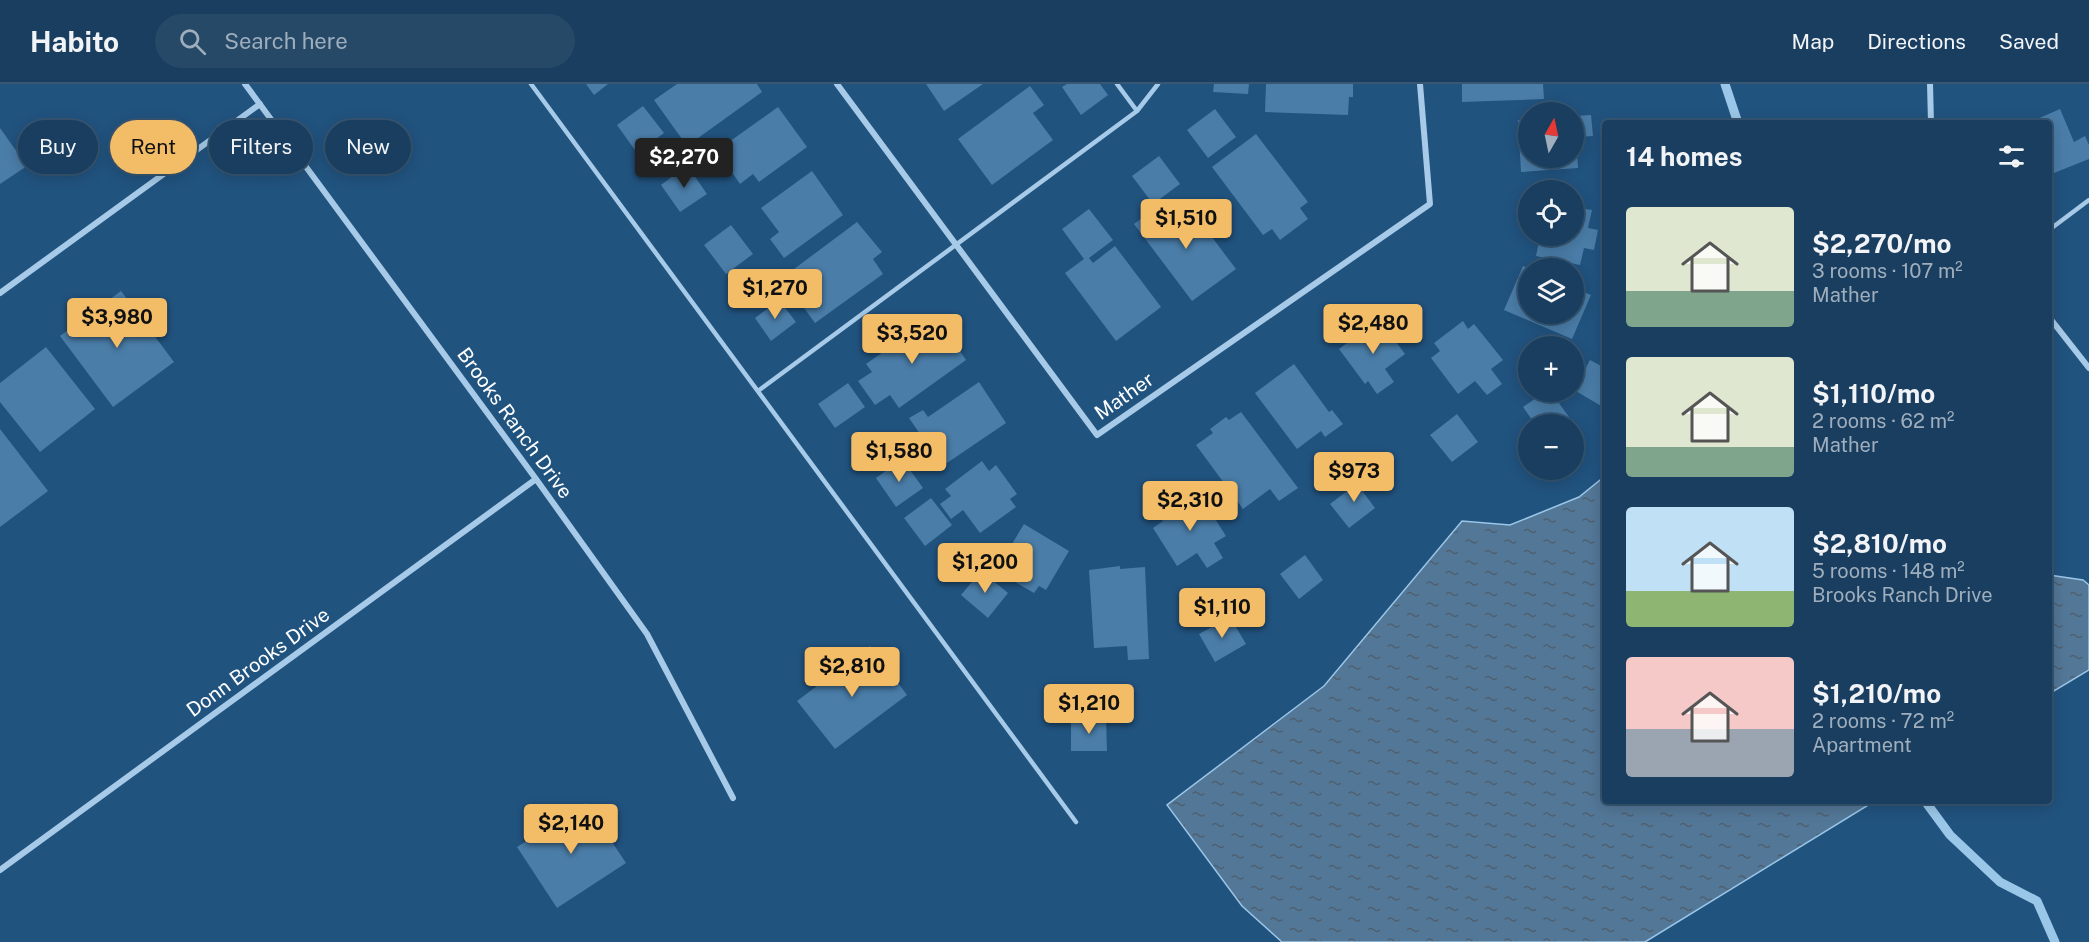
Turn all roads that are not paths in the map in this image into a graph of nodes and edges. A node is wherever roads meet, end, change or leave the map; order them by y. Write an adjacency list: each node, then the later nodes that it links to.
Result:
1 (245, 84): 8 (street, Brooks Ranch Drive)
2 (531, 84): 17 (lane)
3 (837, 84): 13 (street, Mather)
4 (1117, 84): 9 (lane)
5 (1158, 84): 9 (lane)
6 (1420, 84): 13 (street, Mather)
7 (1930, 84): 10 (street)
8 (260, 104): 14 (street); 18 (street, Brooks Ranch Drive)
9 (1137, 111): 13 (lane)
10 (1931, 120)
11 (2089, 200): 12 (lane)
12 (2052, 228)
13 (956, 244): 17 (lane)
14 (0, 293)
15 (2052, 321): 16 (street)
16 (2089, 368)
17 (758, 390): 20 (lane)
18 (536, 479): 19 (street, Brooks Ranch Drive); 21 (street, Donn Brooks Drive)
19 (733, 798)
20 (1076, 822)
21 (0, 870)

